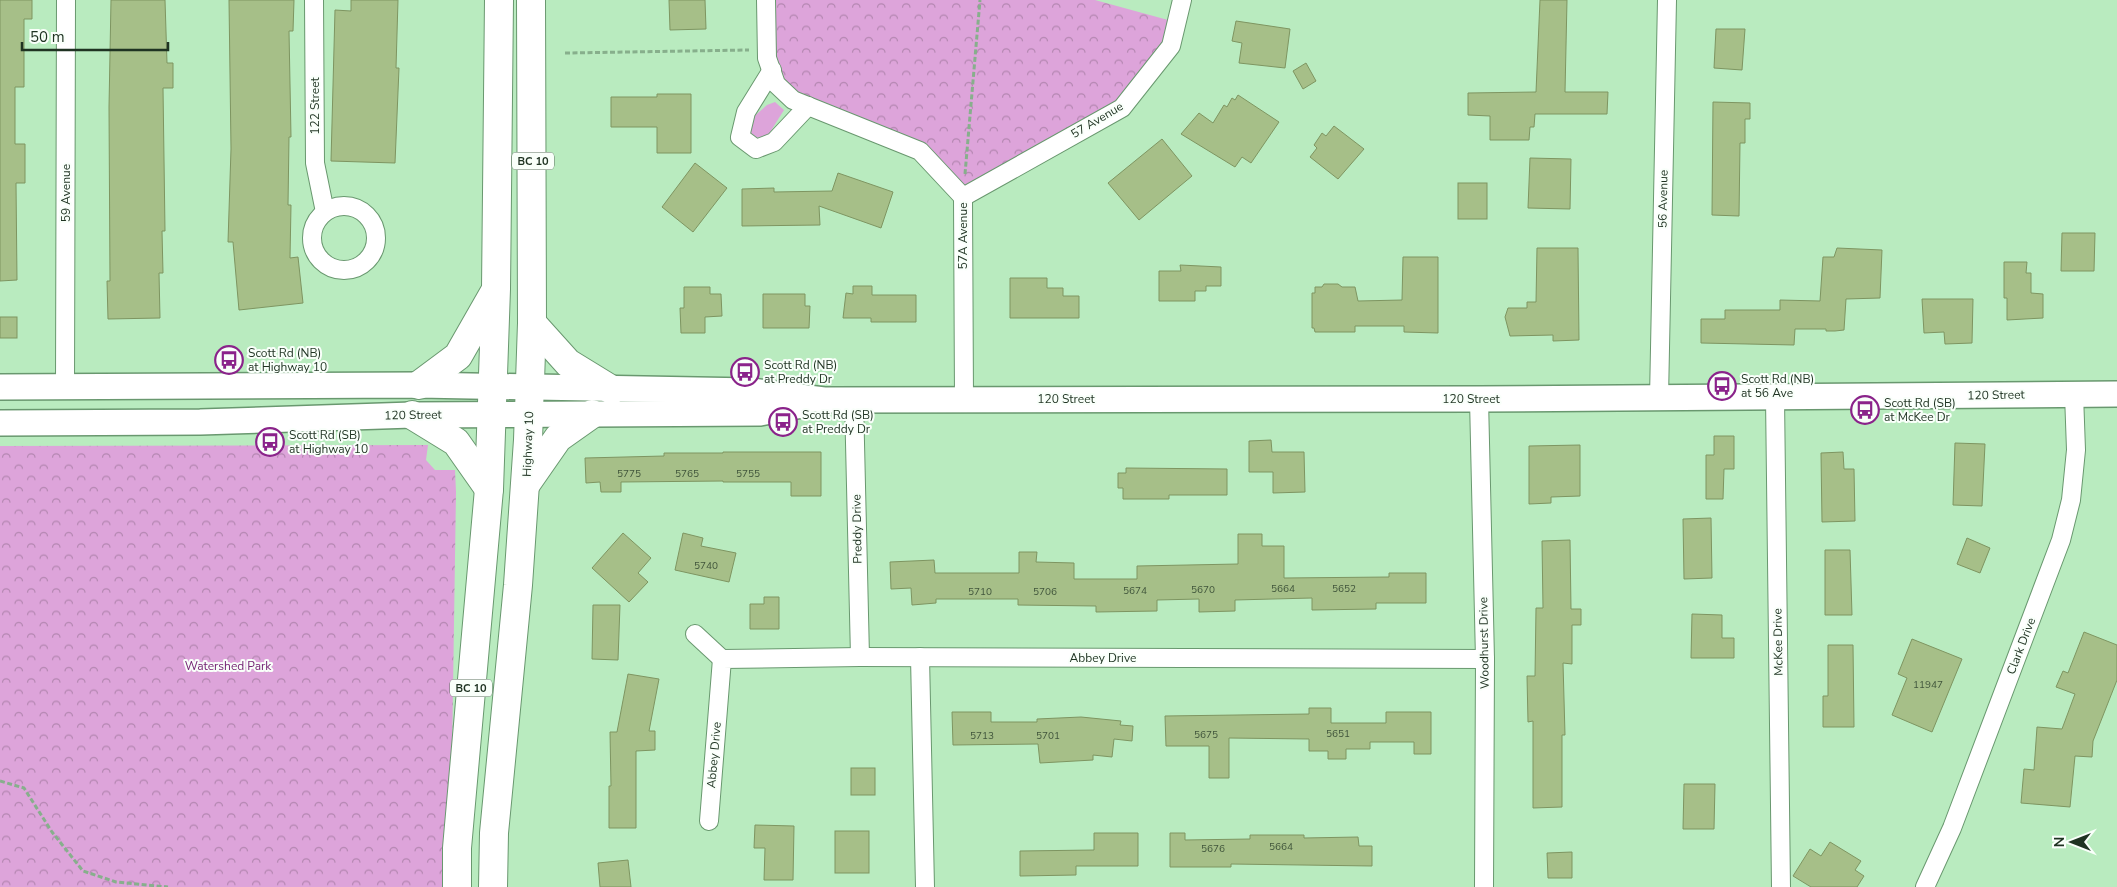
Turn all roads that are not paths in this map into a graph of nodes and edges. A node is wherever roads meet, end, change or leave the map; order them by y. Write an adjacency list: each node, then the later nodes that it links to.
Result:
1 (66, 0): 16 (street, 59 Avenue)
2 (314, 0): 11 (street, 122 Street)
3 (499, 0): 12 (highway, BC 10)
4 (531, 0): 13 (highway, Highway 10 / BC 10)
5 (766, 0): 8 (street, 57A Avenue)
6 (1182, 0): 10 (street, 57 Avenue)
7 (1667, 0): 22 (street, 56 Avenue)
8 (772, 70): 9 (street, 57A Avenue); 9 (street)
9 (808, 106): 10 (street, 57A Avenue)
10 (963, 197): 23 (street, 57A Avenue)
11 (325, 212)
12 (496, 289): 14 (highway); 17 (highway, BC 10)
13 (532, 323): 18 (highway); 27 (highway, Highway 10 / BC 10)
14 (419, 385): 16 (street, 120 Street); 17 (street, 120 Street)
15 (0, 386): 16 (street, 120 Street)
16 (65, 386)
17 (492, 387): 27 (street, 120 Street); 30 (highway, BC 10)
18 (612, 390): 25 (street, 120 Street); 27 (street, 120 Street)
19 (2074, 394): 20 (street, 120 Street); 21 (street, 120 Street); 45 (street, Clark Drive)
20 (2117, 394)
21 (1775, 397): 22 (street, 120 Street); 44 (street, McKee Drive)
22 (1659, 398): 24 (street, 120 Street)
23 (964, 399): 24 (street, 120 Street); 26 (street, 120 Street)
24 (1479, 399): 38 (street, Woodhurst Drive)
25 (824, 400): 26 (street, 120 Street); 28 (street, 120 Street)
26 (854, 400): 35 (street, Preddy Drive)
27 (529, 401): 28 (street, 120 Street); 30 (street, 120 Street); 32 (highway, Highway 10 / BC 10)
28 (592, 414): 32 (highway)
29 (412, 415): 30 (street, 120 Street); 31 (street, 120 Street); 33 (highway)
30 (492, 415): 33 (highway, BC 10)
31 (0, 423)
32 (526, 484): 41 (highway, Highway 10 / BC 10)
33 (489, 489): 40 (highway, BC 10)
34 (695, 634): 37 (street)
35 (860, 657): 36 (street, Abbey Drive); 37 (street, Abbey Drive)
36 (920, 657): 38 (street, Abbey Drive); 42 (street)
37 (722, 659): 39 (street, Abbey Drive)
38 (1485, 659): 43 (street, Woodhurst Drive)
39 (709, 821)
40 (457, 887)
41 (493, 887)
42 (925, 887)
43 (1484, 887)
44 (1781, 887)
45 (1925, 887)

